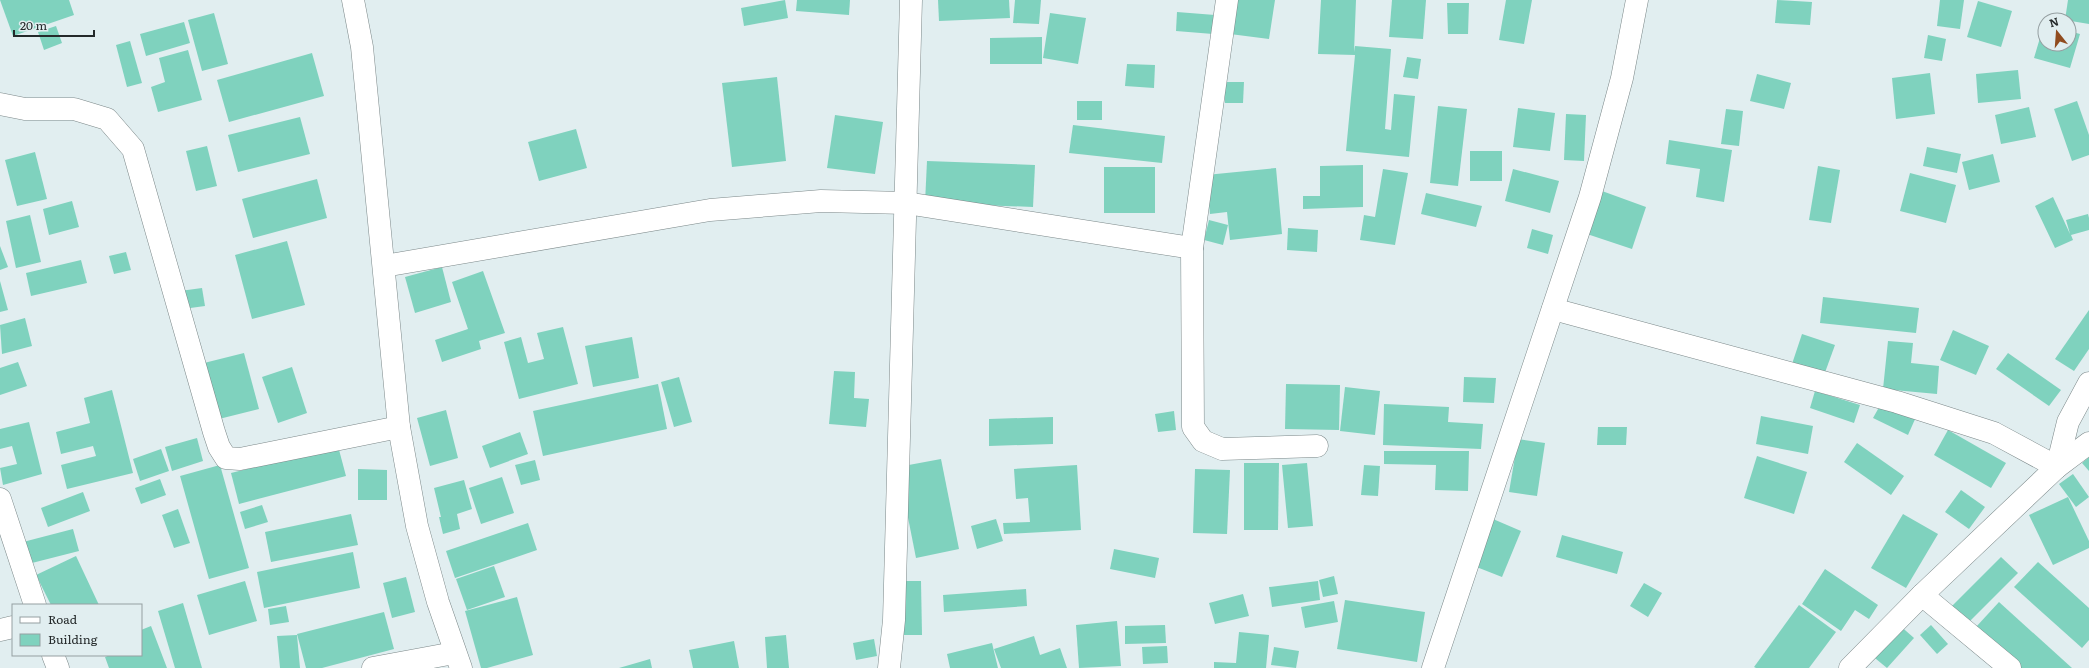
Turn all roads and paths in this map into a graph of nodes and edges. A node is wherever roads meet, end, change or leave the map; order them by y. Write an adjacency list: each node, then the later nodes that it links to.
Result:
1 (353, 0): 8 (street)
2 (911, 0): 6 (street)
3 (1227, 0): 7 (street)
4 (1637, 0): 9 (street)
5 (0, 104): 11 (street)
6 (906, 203): 7 (street); 8 (street); 24 (street)
7 (1192, 248): 13 (street)
8 (384, 266): 11 (street)
9 (1553, 309): 14 (street); 25 (street)
10 (2089, 383): 14 (street)
11 (399, 427): 21 (street)
12 (2089, 442): 14 (street)
13 (1317, 446)
14 (2056, 467): 16 (street)
15 (0, 499): 17 (street)
16 (1922, 595): 26 (street); 27 (street)
17 (35, 604)
18 (12, 626): 19 (street)
19 (0, 630)
20 (53, 656): 22 (street)
21 (457, 660): 23 (street)
22 (58, 668)
23 (373, 668)
24 (889, 668)
25 (1432, 668)
26 (1850, 668)
27 (2010, 668)

